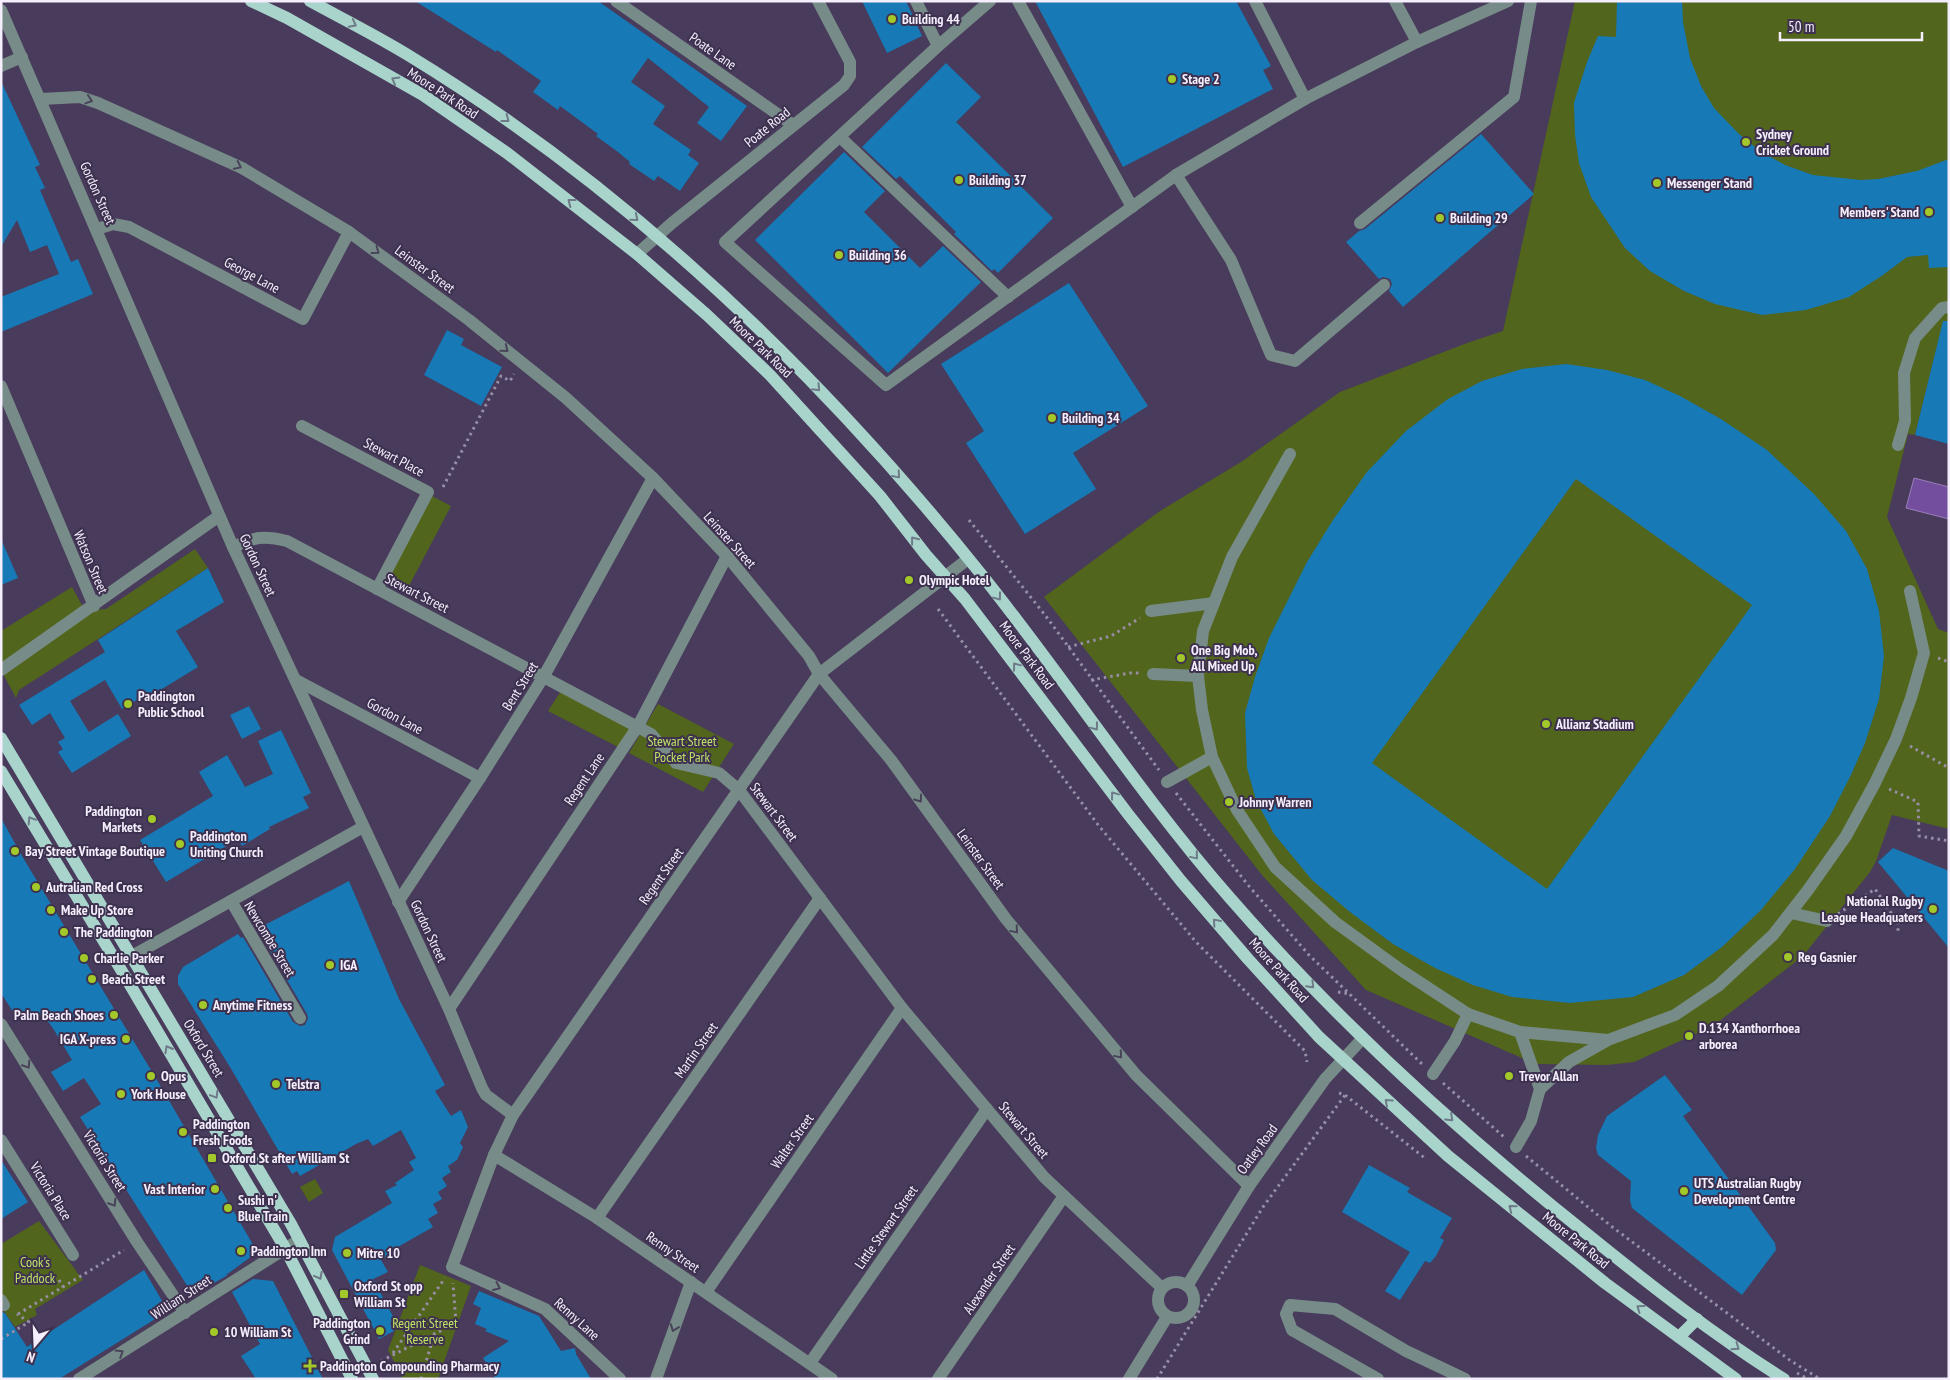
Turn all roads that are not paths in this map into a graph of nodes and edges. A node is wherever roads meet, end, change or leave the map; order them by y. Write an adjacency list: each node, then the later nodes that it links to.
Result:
1 (251, 1): 27 (main road, Moore Park Road, one-way to 1)
2 (310, 1): 26 (main road, Moore Park Road, one-way to 26)
3 (616, 1): 19 (street, Poate Lane)
4 (818, 1): 19 (street, Poate Road)
5 (916, 1): 14 (street)
6 (990, 1): 14 (street)
7 (1018, 1): 22 (street)
8 (1255, 1): 18 (street)
9 (1395, 1): 13 (street)
10 (1508, 1): 13 (street)
11 (1531, 1): 23 (street)
12 (1, 10): 15 (street, Gordon Street)
13 (1417, 42): 18 (street)
14 (938, 46): 20 (street)
15 (22, 57): 16 (street); 17 (street, Gordon Street)
16 (1, 66)
17 (41, 99): 24 (street, Gordon Street); 25 (street, Leinster Street, one-way to 25)
18 (1305, 99): 21 (street)
19 (794, 125): 26 (street, Poate Road)
20 (840, 136): 29 (street); 29 (street)
21 (1176, 175): 22 (street); 28 (street)
22 (1132, 207): 29 (street)
23 (1360, 223)
24 (97, 229): 25 (street, George Lane); 36 (street, Gordon Street)
25 (349, 232): 35 (street, Leinster Street, one-way to 35)
26 (656, 236): 27 (street, Poate Road); 39 (main road, Moore Park Road, one-way to 39)
27 (638, 254): 40 (main road, Moore Park Road, one-way to 27)
28 (1384, 285)
29 (1008, 297)
30 (1949, 307): 33 (street)
31 (1, 386): 44 (street, Watson Street)
32 (302, 426): 41 (street, Stewart Place)
33 (1898, 445)
34 (1290, 454): 43 (street)
35 (653, 478): 38 (street, Leinster Street); 49 (street, Bent Street)
36 (220, 516): 37 (street, Gordon Street); 44 (street, Watson Street)
37 (233, 547): 41 (street, Stewart Street); 51 (street, Gordon Street)
38 (727, 556): 47 (street, Leinster Street); 52 (street, Regent Lane)
39 (968, 558): 40 (street, Regent Street); 72 (main road, Moore Park Road, one-way to 72)
40 (945, 576): 47 (street, Regent Street); 74 (main road, Moore Park Road, one-way to 40)
41 (377, 589): 49 (street, Stewart Street)
42 (1910, 591): 63 (street)
43 (1214, 603): 45 (street); 50 (street)
44 (94, 606): 46 (street)
45 (1151, 611)
46 (1, 670)
47 (819, 674): 58 (street, Regent Street); 82 (street, Leinster Street, one-way to 82)
48 (1153, 674): 50 (street)
49 (544, 676): 52 (street, Stewart Street); 56 (street, Bent Street)
50 (1198, 676): 54 (street)
51 (296, 680): 56 (street, Gordon Lane); 59 (street, Gordon Street)
52 (638, 726): 58 (street, Stewart Street); 67 (street, Regent Lane)
53 (1, 738): 65 (main road, Oxford Street)
54 (1212, 757): 57 (street); 68 (street)
55 (1, 771): 86 (main road, one-way to 55)
56 (480, 778): 62 (street, Bent Street)
57 (1167, 782)
58 (739, 790): 60 (street, Stewart Street); 78 (street, Regent Street)
59 (363, 826): 61 (street, Newcombe Street); 62 (street, Gordon Street)
60 (820, 898): 66 (street, Stewart Street); 84 (street, Martin Street)
61 (230, 901): 65 (street, Newcombe Street); 69 (street, Newcombe Street)
62 (398, 902): 67 (street, Gordon Street)
63 (1791, 913): 64 (street); 73 (street)
64 (1827, 921)
65 (132, 956): 85 (main road, Oxford Street, one-way to 85)
66 (902, 1008): 77 (street, Stewart Street); 92 (street, Walter Street)
67 (449, 1009): 78 (street, Gordon Street)
68 (1468, 1014): 71 (street); 75 (street)
69 (300, 1018)
70 (1, 1024): 93 (street, Victoria Street, one-way to 93)
71 (1520, 1032): 73 (street); 76 (street)
72 (1363, 1038): 74 (street, Oatley Road); 95 (main road, Moore Park Road, one-way to 95)
73 (1608, 1040): 76 (street)
74 (1342, 1060): 82 (street, Oatley Road); 96 (main road, Moore Park Road, one-way to 74)
75 (1433, 1074)
76 (1540, 1088): 80 (street)
77 (986, 1109): 83 (street, Stewart Street); 97 (street, Little Stewart Street)
78 (513, 1115): 81 (street, Regent Street)
79 (2, 1143): 87 (street, Victoria Place)
80 (1516, 1147)
81 (494, 1155): 84 (street, Renny Street); 88 (street, Regent Street)
82 (1248, 1186): 90 (street, Oatley Road)
83 (1064, 1196): 91 (street, Stewart Street); 105 (street, Alexander Street)
84 (597, 1218): 89 (street, Renny Street)
85 (299, 1240): 86 (street, William Street); 101 (main road, Oxford Street, one-way to 101)
86 (285, 1248): 93 (street, William Street); 100 (main road)
87 (73, 1255)
88 (452, 1267): 102 (street, Renny Lane, one-way to 102)
89 (691, 1282): 92 (street, Renny Street); 103 (street, one-way to 103)
90 (1187, 1286): 91 (street); 94 (street)
91 (1162, 1288): 94 (street)
92 (706, 1292): 97 (street, Renny Street)
93 (185, 1313): 99 (street, William Street, one-way to 93)
94 (1167, 1317): 106 (street)
95 (1697, 1319): 96 (main road); 98 (main road, Moore Park Road, one-way to 98)
96 (1679, 1337): 109 (main road, Moore Park Road)
97 (810, 1363): 104 (street, Renny Street)
98 (1789, 1375)
99 (78, 1379)
100 (352, 1379)
101 (373, 1379)
102 (620, 1379)
103 (656, 1379)
104 (832, 1379)
105 (938, 1379)
106 (1129, 1379)
107 (1378, 1379): 108 (street)
108 (1465, 1379)
109 (1736, 1379)

